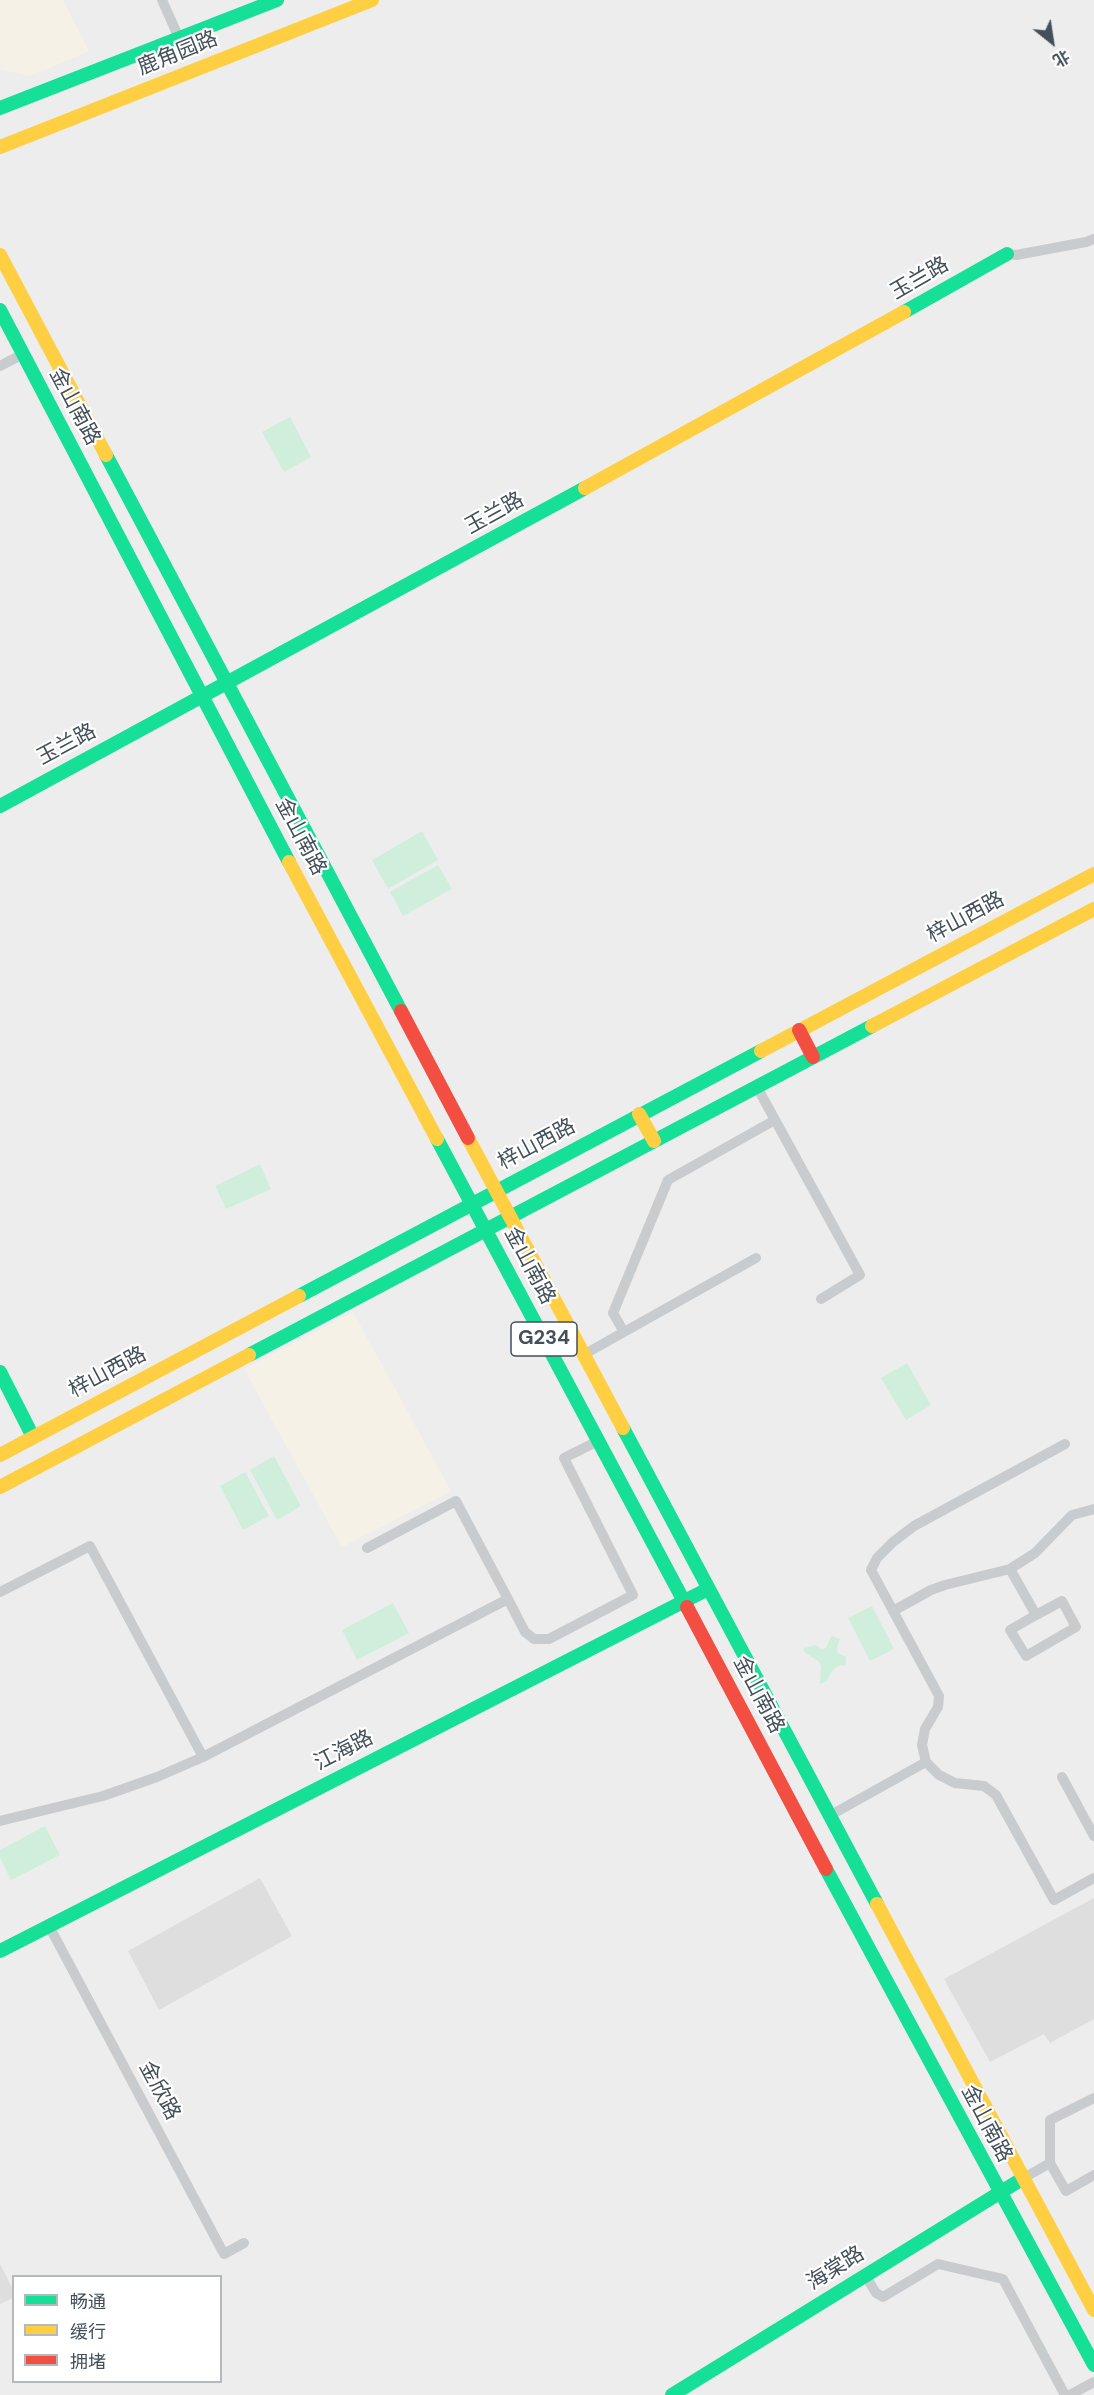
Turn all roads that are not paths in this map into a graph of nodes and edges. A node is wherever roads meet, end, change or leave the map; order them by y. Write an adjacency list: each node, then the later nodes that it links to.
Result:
1 (162, 0): 4 (street)
2 (277, 0): 4 (main road, 鹿角园路)
3 (370, 0): 6 (main road, 鹿角园路)
4 (179, 38): 5 (main road, 鹿角园路)
5 (0, 108)
6 (0, 147)
7 (1094, 239): 8 (street)
8 (1007, 254): 16 (main road, 玉兰路)
9 (0, 255): 10 (main road, 金山南路 / G234)
10 (5, 279): 14 (main road, 金山南路 / G234)
11 (0, 310): 12 (main road, 金山南路 / G234)
12 (23, 354): 13 (street); 15 (main road, 金山南路 / G234)
13 (0, 366)
14 (159, 556): 15 (main road); 16 (main road, 金山南路 / G234)
15 (135, 569): 17 (main road, 金山南路 / G234)
16 (226, 683): 17 (main road, 玉兰路); 27 (main road, 金山南路 / G234)
17 (201, 697): 18 (main road, 玉兰路); 28 (main road, 金山南路 / G234)
18 (0, 806)
19 (1094, 874): 21 (main road, 梓山西路)
20 (1094, 909): 22 (main road)
21 (800, 1030): 22 (main road); 24 (main road, 梓山西路)
22 (813, 1057): 23 (main road)
23 (757, 1087): 25 (street); 26 (main road)
24 (639, 1114): 26 (main road); 27 (main road, 梓山西路)
25 (776, 1120): 32 (street); 33 (street)
26 (654, 1141): 29 (main road)
27 (496, 1190): 28 (main road, 梓山西路); 29 (main road, 金山南路 / G234)
28 (472, 1203): 30 (main road, 金山南路 / G234); 36 (main road, 梓山西路)
29 (510, 1217): 30 (main road); 34 (main road, 金山南路 / G234)
30 (486, 1230): 37 (main road, 金山南路 / G234); 40 (main road)
31 (756, 1258): 33 (street)
32 (821, 1299)
33 (624, 1332): 34 (street)
34 (583, 1354): 44 (main road, 金山南路 / G234)
35 (0, 1372): 36 (main road)
36 (33, 1437): 39 (main road, 梓山西路)
37 (598, 1441): 46 (street); 47 (main road, 金山南路 / G234)
38 (1065, 1444): 48 (street)
39 (0, 1455)
40 (0, 1487)
41 (1094, 1509): 43 (street)
42 (367, 1548): 46 (street)
43 (1010, 1569): 48 (street); 49 (street)
44 (708, 1589): 47 (main road, 江海路); 53 (main road, 金山南路 / G234)
45 (0, 1592): 50 (street)
46 (508, 1599): 50 (street)
47 (684, 1601): 57 (main road, 江海路); 63 (main road, 金山南路 / G234)
48 (893, 1611): 51 (street)
49 (1036, 1615): 49 (street)
50 (204, 1757): 54 (street)
51 (926, 1762): 53 (street); 56 (street)
52 (1062, 1777): 55 (street)
53 (829, 1816): 62 (main road, 金山南路 / G234)
54 (0, 1821)
55 (1094, 1836)
56 (1094, 1878)
57 (49, 1926): 58 (main road, 江海路); 64 (street, 金欣路)
58 (0, 1951)
59 (1094, 2098): 60 (street)
60 (1050, 2163): 61 (street); 62 (street)
61 (1094, 2175)
62 (1022, 2179): 63 (main road, 海棠路); 66 (main road, 金山南路 / G234)
63 (999, 2192): 65 (main road, 海棠路); 67 (main road, 金山南路 / G234)
64 (244, 2243)
65 (865, 2275): 69 (main road, 海棠路); 70 (street)
66 (1094, 2310)
67 (1094, 2366)
68 (1094, 2382): 71 (street)
69 (672, 2395)
70 (1065, 2395)
71 (1070, 2395)

